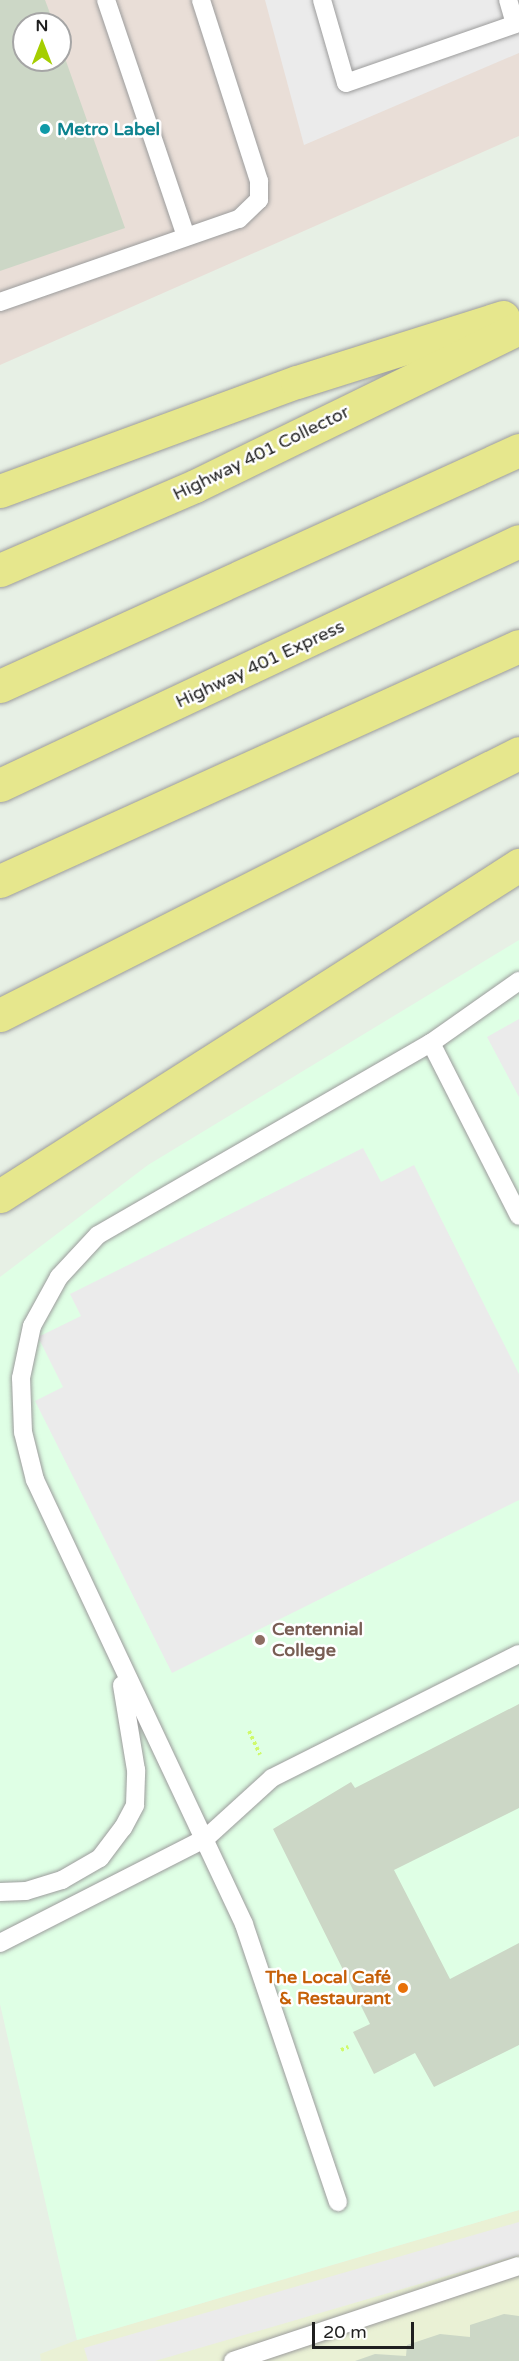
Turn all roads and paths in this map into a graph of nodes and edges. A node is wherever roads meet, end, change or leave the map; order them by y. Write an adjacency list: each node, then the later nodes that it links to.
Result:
1 (106, 0): 5 (lane)
2 (201, 0): 5 (lane)
3 (322, 0): 4 (lane)
4 (508, 0)
5 (186, 236): 6 (lane)
6 (0, 302)
7 (519, 312): 10 (highway)
8 (519, 328): 12 (highway, Highway 401 Collector)
9 (519, 450): 14 (highway)
10 (0, 491)
11 (519, 541): 16 (highway, Highway 401 Express)
12 (0, 570)
13 (519, 646): 18 (highway)
14 (0, 686)
15 (519, 753): 20 (highway)
16 (0, 785)
17 (519, 866): 22 (highway)
18 (0, 881)
19 (519, 981): 21 (lane)
20 (0, 1015)
21 (431, 1043): 23 (lane); 24 (lane)
22 (0, 1196)
23 (519, 1216)
24 (113, 1649): 28 (lane); 29 (lane)
25 (519, 1654): 28 (lane)
26 (249, 1731): 27 (path)
27 (261, 1758)
28 (206, 1838): 30 (lane); 33 (lane)
29 (0, 1892)
30 (0, 1943)
31 (348, 2047): 32 (path)
32 (341, 2050)
33 (338, 2202)
34 (519, 2266): 35 (lane)
35 (233, 2361)

